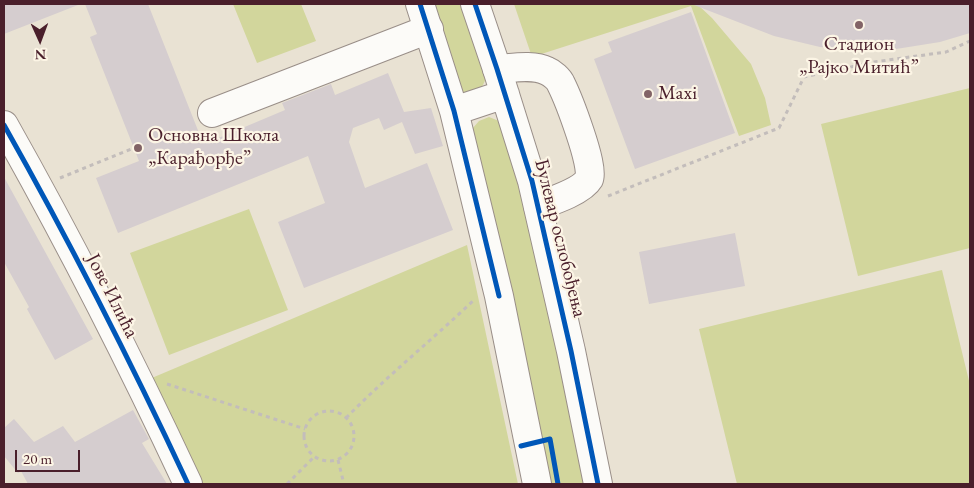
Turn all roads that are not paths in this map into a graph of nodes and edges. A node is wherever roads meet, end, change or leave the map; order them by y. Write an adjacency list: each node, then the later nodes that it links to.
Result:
1 (420, 4): 3 (main road)
2 (475, 4): 4 (main road, Булевар ослобођења)
3 (429, 29): 5 (main road); 6 (main road)
4 (501, 81): 5 (main road); 8 (main road, Булевар ослобођења); 8 (main road)
5 (454, 111): 10 (main road)
6 (212, 113)
7 (4, 125): 9 (main road, Јове Илића)
8 (538, 206): 11 (main road, Булевар ослобођења)
9 (188, 484)
10 (537, 484)
11 (598, 484)

